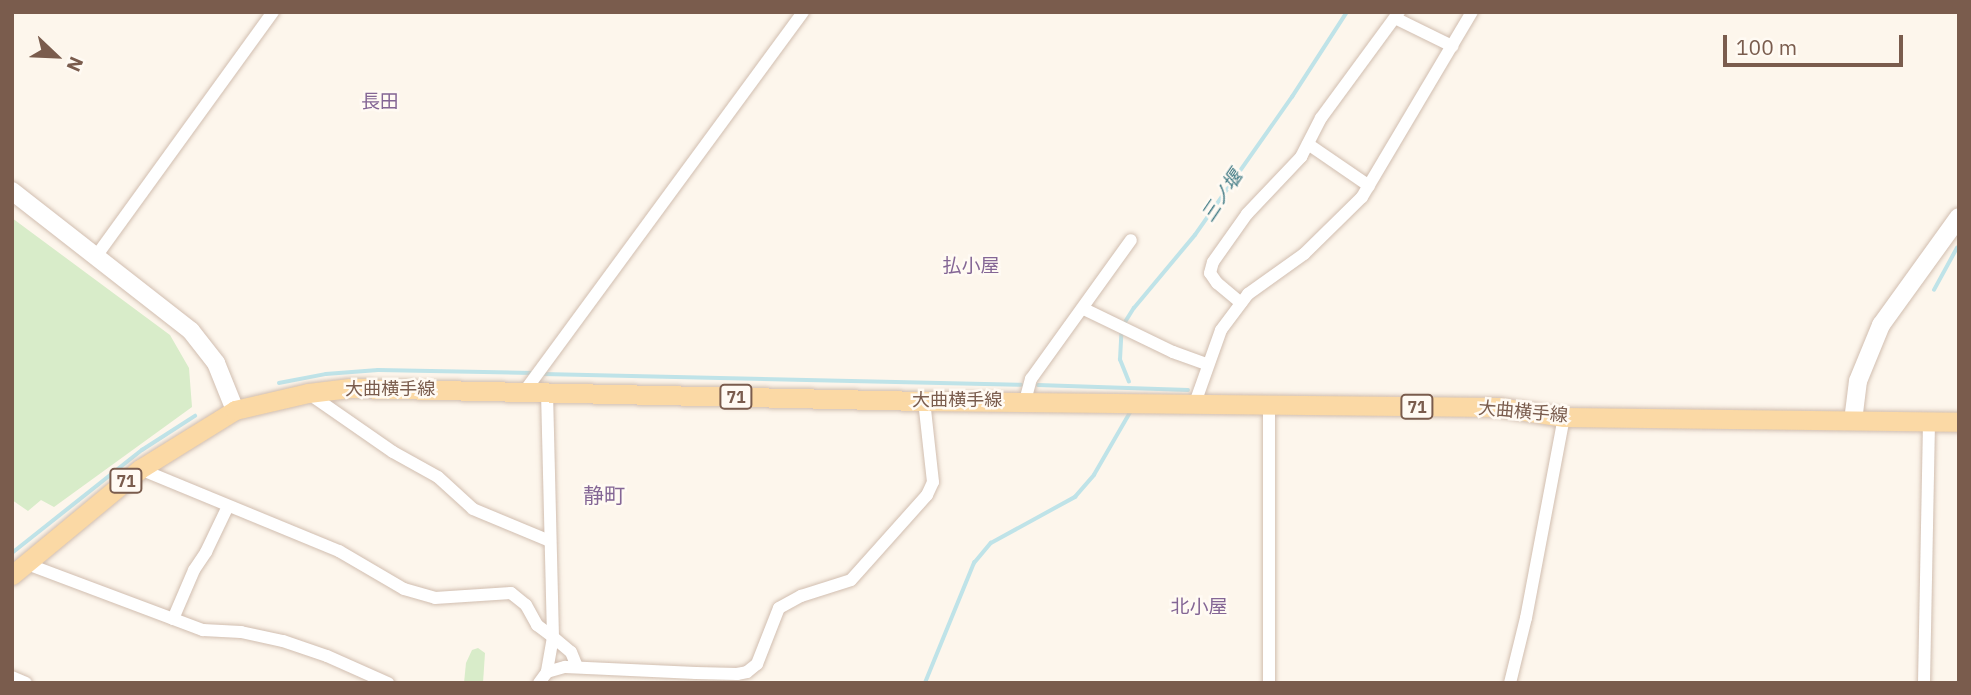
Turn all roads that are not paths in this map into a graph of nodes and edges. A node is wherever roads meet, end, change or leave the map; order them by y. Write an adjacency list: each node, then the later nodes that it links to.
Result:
1 (273, 12): 11 (street)
2 (803, 12): 16 (street)
3 (1472, 12): 5 (street)
4 (1397, 15): 5 (street); 6 (street)
5 (1452, 46): 7 (street)
6 (1308, 144): 7 (street); 12 (street)
7 (1369, 186): 12 (street)
8 (12, 191): 11 (street)
9 (1959, 217): 24 (street)
10 (1131, 240): 13 (street)
11 (97, 255): 22 (street)
12 (1241, 303): 14 (street)
13 (1083, 309): 14 (street); 19 (street)
14 (1206, 364): 20 (street)
15 (308, 393): 16 (main road, 大曲横手線 / 71); 22 (main road, 大曲横手線 / 71); 29 (street)
16 (523, 393): 17 (main road, 大曲横手線 / 71)
17 (547, 393): 18 (main road, 大曲横手線 / 71); 29 (street)
18 (924, 401): 19 (main road, 大曲横手線 / 71); 37 (street)
19 (1025, 401): 20 (main road, 大曲横手線 / 71)
20 (1195, 403): 21 (main road, 大曲横手線 / 71)
21 (1269, 406): 23 (main road, 大曲横手線 / 71); 41 (street)
22 (235, 410): 27 (main road, 大曲横手線 / 71)
23 (1564, 416): 24 (main road, 大曲横手線 / 71); 42 (street)
24 (1853, 421): 25 (main road, 大曲横手線 / 71)
25 (1929, 422): 26 (main road, 大曲横手線 / 71); 43 (street)
26 (1959, 422)
27 (140, 470): 28 (street); 30 (main road, 大曲横手線 / 71)
28 (228, 506): 31 (street); 32 (street)
29 (550, 541): 32 (street)
30 (20, 570): 31 (street)
31 (173, 619): 39 (street)
32 (553, 637): 33 (street); 36 (street)
33 (577, 667): 34 (street); 36 (street)
34 (591, 669): 37 (street); 40 (street)
35 (12, 677): 38 (street)
36 (543, 677)
37 (727, 678)
38 (26, 683)
39 (388, 683)
40 (594, 683)
41 (1269, 683)
42 (1510, 683)
43 (1924, 683)

